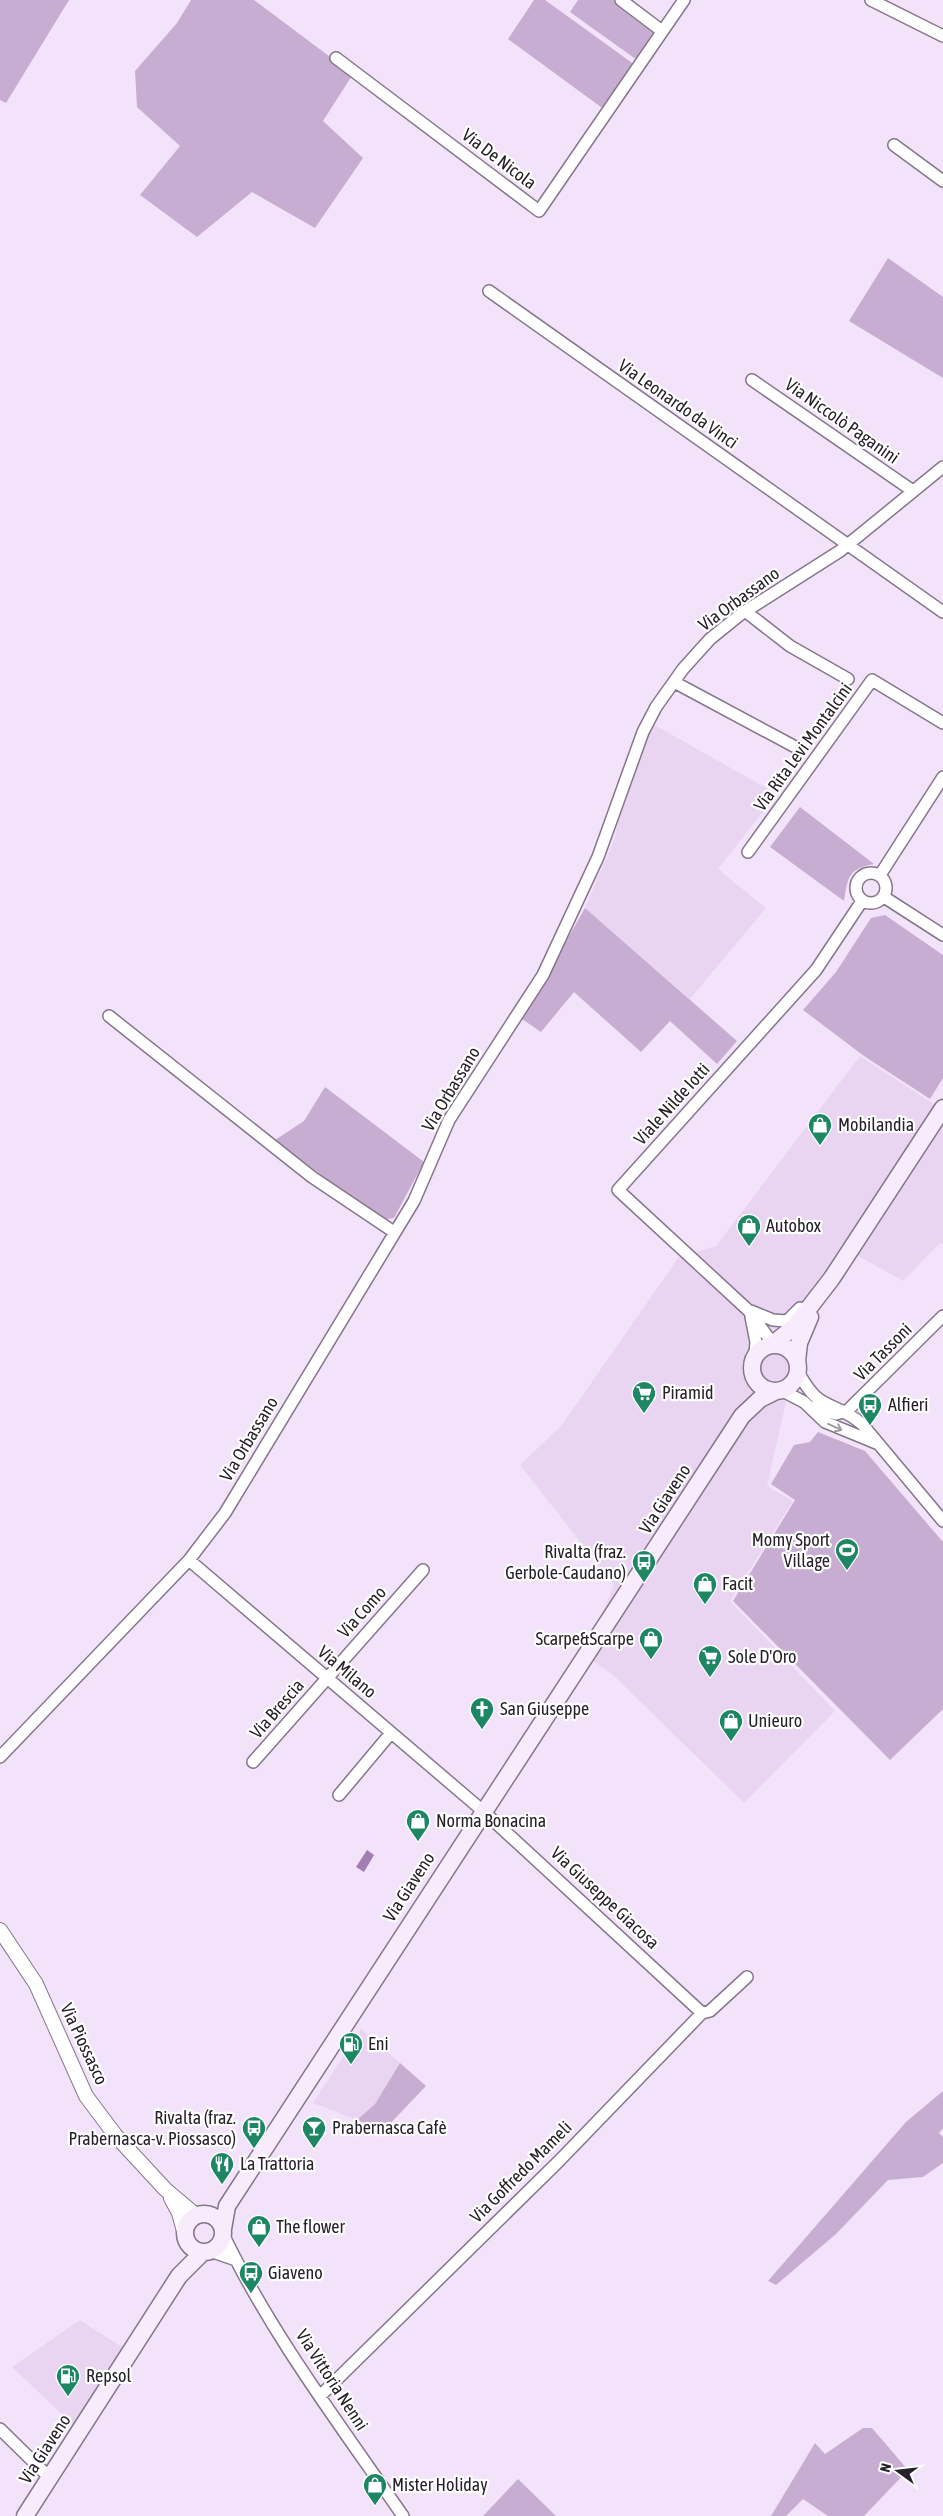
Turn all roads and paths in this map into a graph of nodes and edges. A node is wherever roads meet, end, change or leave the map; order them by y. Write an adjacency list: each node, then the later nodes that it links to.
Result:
1 (621, 0): 4 (street)
2 (684, 0): 4 (street, Via De Nicola)
3 (871, 0): 5 (street)
4 (662, 31): 6 (street, Via De Nicola)
5 (943, 36)
6 (336, 58)
7 (894, 145): 8 (street)
8 (943, 181)
9 (489, 291): 13 (street, Via Leonardo da Vinci)
10 (752, 380): 12 (street, Via Niccolò Paganini)
11 (943, 467): 12 (street, Via Orbassano)
12 (913, 491): 13 (street, Via Orbassano)
13 (847, 545): 14 (street, Via Orbassano); 15 (street, Via Leonardo da Vinci)
14 (745, 611): 16 (street); 17 (street, Via Orbassano)
15 (943, 612)
16 (848, 679)
17 (674, 682): 19 (street); 28 (street, Via Orbassano)
18 (943, 723): 21 (street, Via Rita Levi Montalcini)
19 (801, 750)
20 (943, 777): 22 (street)
21 (748, 852)
22 (880, 875): 23 (street); 24 (street)
23 (884, 897): 24 (street); 25 (street)
24 (862, 901): 30 (street, Viale Nilde Iotti)
25 (943, 935)
26 (109, 1016): 28 (street)
27 (943, 1108): 29 (main road)
28 (394, 1232): 42 (street, Via Orbassano)
29 (831, 1279): 30 (street); 32 (main road); 34 (main road)
30 (749, 1310): 32 (street); 33 (street)
31 (943, 1316): 38 (street, Via Tassoni)
32 (773, 1344): 33 (main road); 34 (main road)
33 (755, 1354): 35 (main road, Via Giaveno)
34 (798, 1366): 36 (main road, Via Giaveno); 38 (street)
35 (752, 1373): 36 (main road); 39 (main road, Via Giaveno)
36 (779, 1391): 37 (street); 39 (main road, Via Giaveno)
37 (811, 1407): 38 (street); 40 (street, one-way to 40)
38 (847, 1411): 40 (street)
39 (742, 1416): 49 (main road, Via Giaveno)
40 (878, 1444): 41 (street)
41 (943, 1521)
42 (189, 1560): 44 (street, Via Milano); 46 (street, Via Orbassano)
43 (423, 1570): 44 (street, Via Como)
44 (326, 1678): 45 (street, Via Milano); 47 (street, Via Brescia)
45 (391, 1733): 48 (street); 49 (street, Via Milano)
46 (0, 1757)
47 (253, 1762)
48 (339, 1795)
49 (483, 1811): 52 (street, Via Giuseppe Giacosa); 54 (main road, Via Giaveno)
50 (0, 1930): 53 (street, Via Piossasco)
51 (747, 1977): 52 (street, Via Goffredo Mameli)
52 (702, 2013): 59 (street, Via Goffredo Mameli)
53 (165, 2189): 55 (street, Via Piossasco); 57 (street, Via Piossasco)
54 (227, 2206): 55 (main road); 56 (main road, Via Giaveno)
55 (202, 2215): 56 (main road); 57 (main road, Via Giaveno)
56 (223, 2231): 57 (main road, Via Giaveno); 58 (street, Via Vittoria Nenni)
57 (197, 2246): 58 (street); 61 (main road, Via Giaveno)
58 (236, 2260): 59 (street, Via Vittoria Nenni)
59 (320, 2396): 63 (street, Via Vittoria Nenni)
60 (0, 2428): 61 (street)
61 (50, 2478): 62 (main road, Via Giaveno)
62 (25, 2516)
63 (404, 2516)

